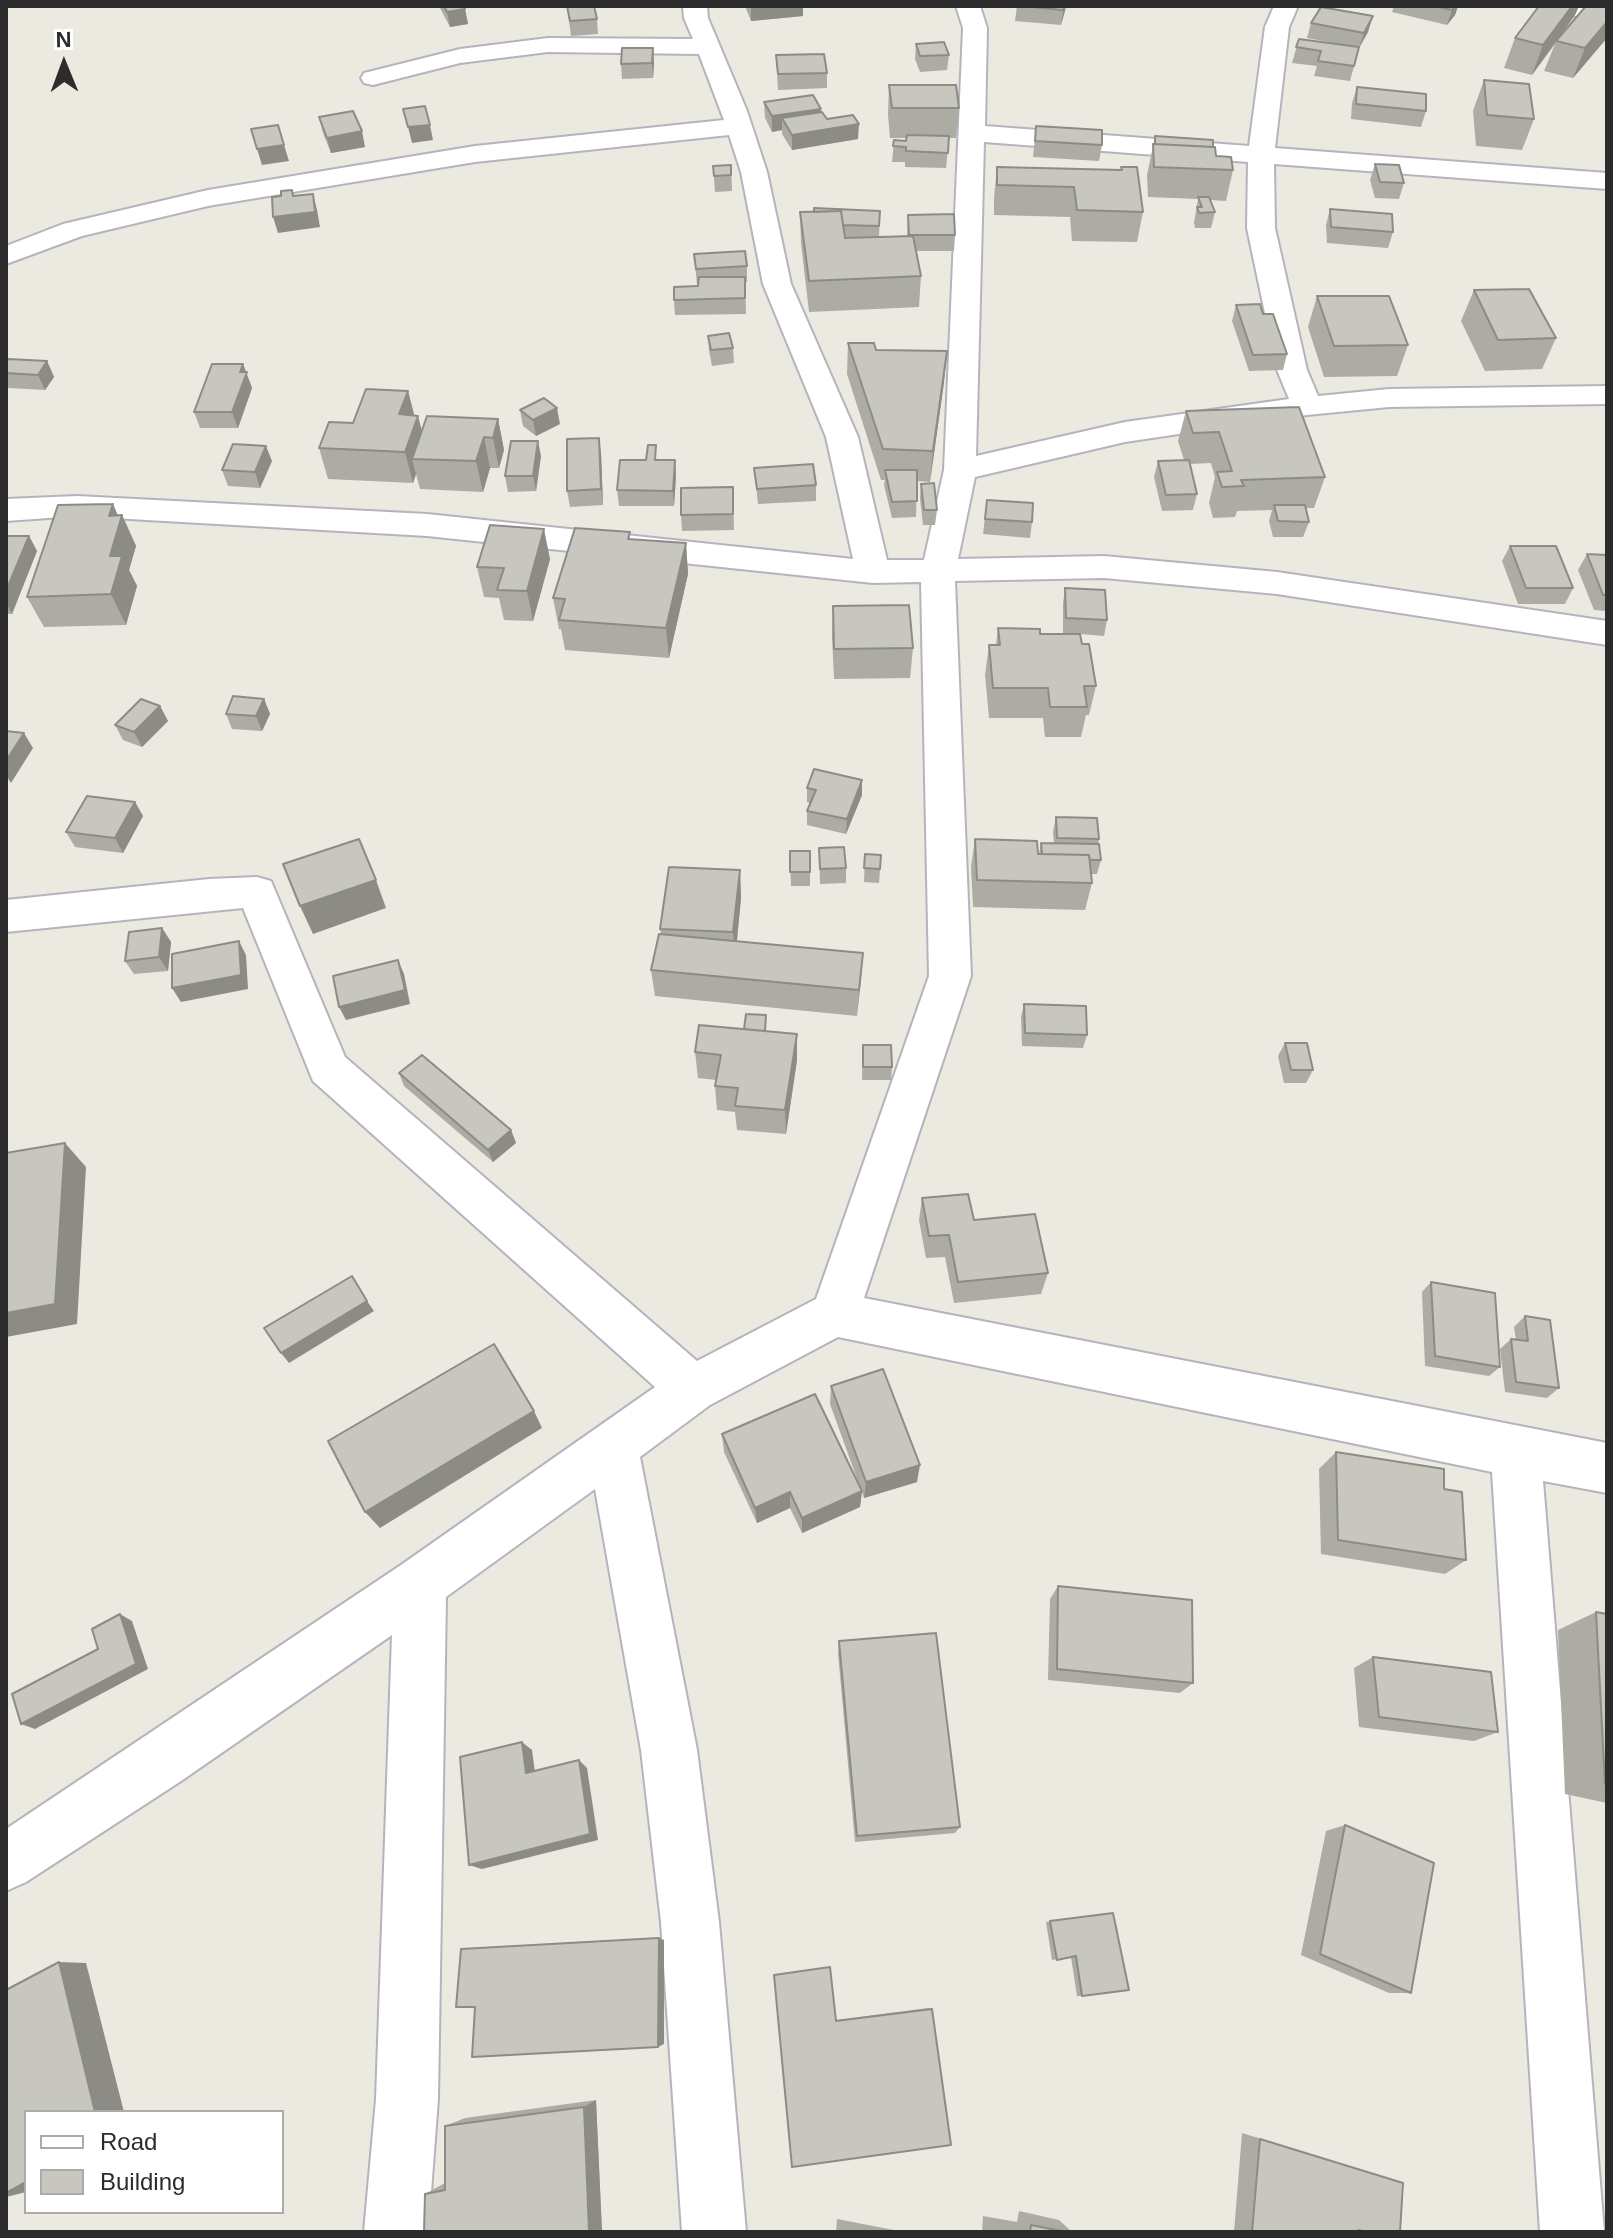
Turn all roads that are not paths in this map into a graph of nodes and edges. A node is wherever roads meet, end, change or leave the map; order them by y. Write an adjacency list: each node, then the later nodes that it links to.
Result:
1 (695, 6): 6 (street)
2 (968, 6): 9 (street)
3 (1286, 6): 10 (street)
4 (1568, 6): 5 (street)
5 (1607, 19)
6 (708, 47): 7 (street); 8 (street)
7 (373, 78)
8 (739, 126): 12 (street); 17 (street)
9 (971, 133): 10 (street); 15 (street)
10 (1261, 153): 11 (street); 14 (street)
11 (1607, 181)
12 (6, 256)
13 (1607, 395): 14 (street)
14 (1307, 406): 15 (street)
15 (960, 470): 18 (street)
16 (6, 510): 17 (street)
17 (873, 572): 18 (street)
18 (938, 572): 19 (street); 21 (street)
19 (1607, 633)
20 (6, 916): 22 (street)
21 (835, 1314): 22 (street); 24 (street)
22 (693, 1389): 23 (street)
23 (613, 1447): 26 (street); 29 (street)
24 (1516, 1452): 25 (street); 30 (street)
25 (1607, 1468)
26 (420, 1584): 27 (street); 28 (street)
27 (6, 1862)
28 (396, 2232)
29 (714, 2232)
30 (1572, 2232)

